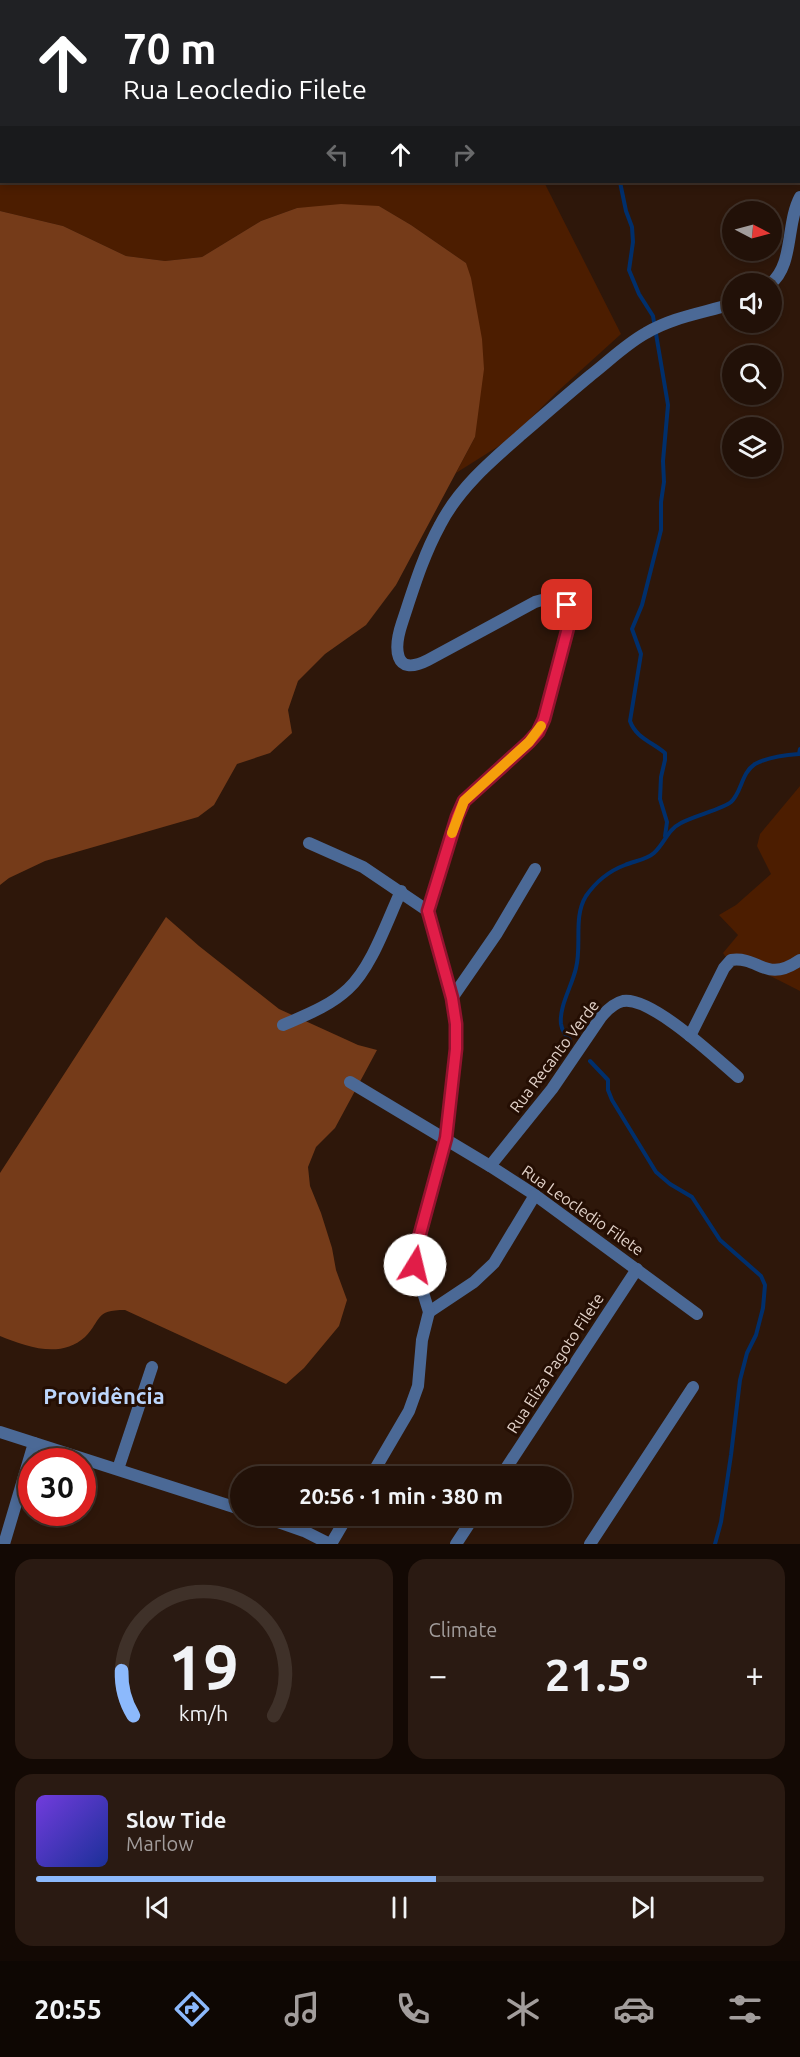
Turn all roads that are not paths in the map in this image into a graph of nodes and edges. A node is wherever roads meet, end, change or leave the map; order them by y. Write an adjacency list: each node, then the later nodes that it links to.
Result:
1 (800, 197): 2 (street)
2 (780, 273)
3 (722, 306): 7 (street)
4 (309, 843): 6 (street)
5 (535, 869): 9 (street)
6 (401, 891): 7 (street); 10 (street)
7 (428, 911): 9 (street)
8 (800, 960): 11 (street)
9 (452, 998): 14 (street)
10 (284, 1025)
11 (690, 1036): 12 (street, Rua Recanto Verde); 15 (street, Rua Recanto Verde)
12 (738, 1077)
13 (350, 1082): 14 (street, Rua Leocledio Filete)
14 (446, 1138): 15 (street, Rua Leocledio Filete); 18 (street)
15 (490, 1166): 16 (street, Rua Leocledio Filete)
16 (536, 1195): 17 (street, Rua Leocledio Filete); 18 (street)
17 (636, 1269): 19 (street, Rua Leocledio Filete); 25 (street, Rua Eliza Pagoto Filete)
18 (429, 1312): 24 (street)
19 (697, 1314)
20 (152, 1367): 26 (street)
21 (693, 1387): 34 (street)
22 (0, 1432): 23 (street)
23 (34, 1443): 26 (street); 31 (street)
24 (377, 1466)
25 (508, 1466)
26 (118, 1469): 27 (street)
27 (230, 1506)
28 (290, 1526): 32 (street)
29 (342, 1526): 32 (street)
30 (468, 1526): 33 (street)
31 (4, 1544)
32 (331, 1544)
33 (456, 1544)
34 (590, 1544)

